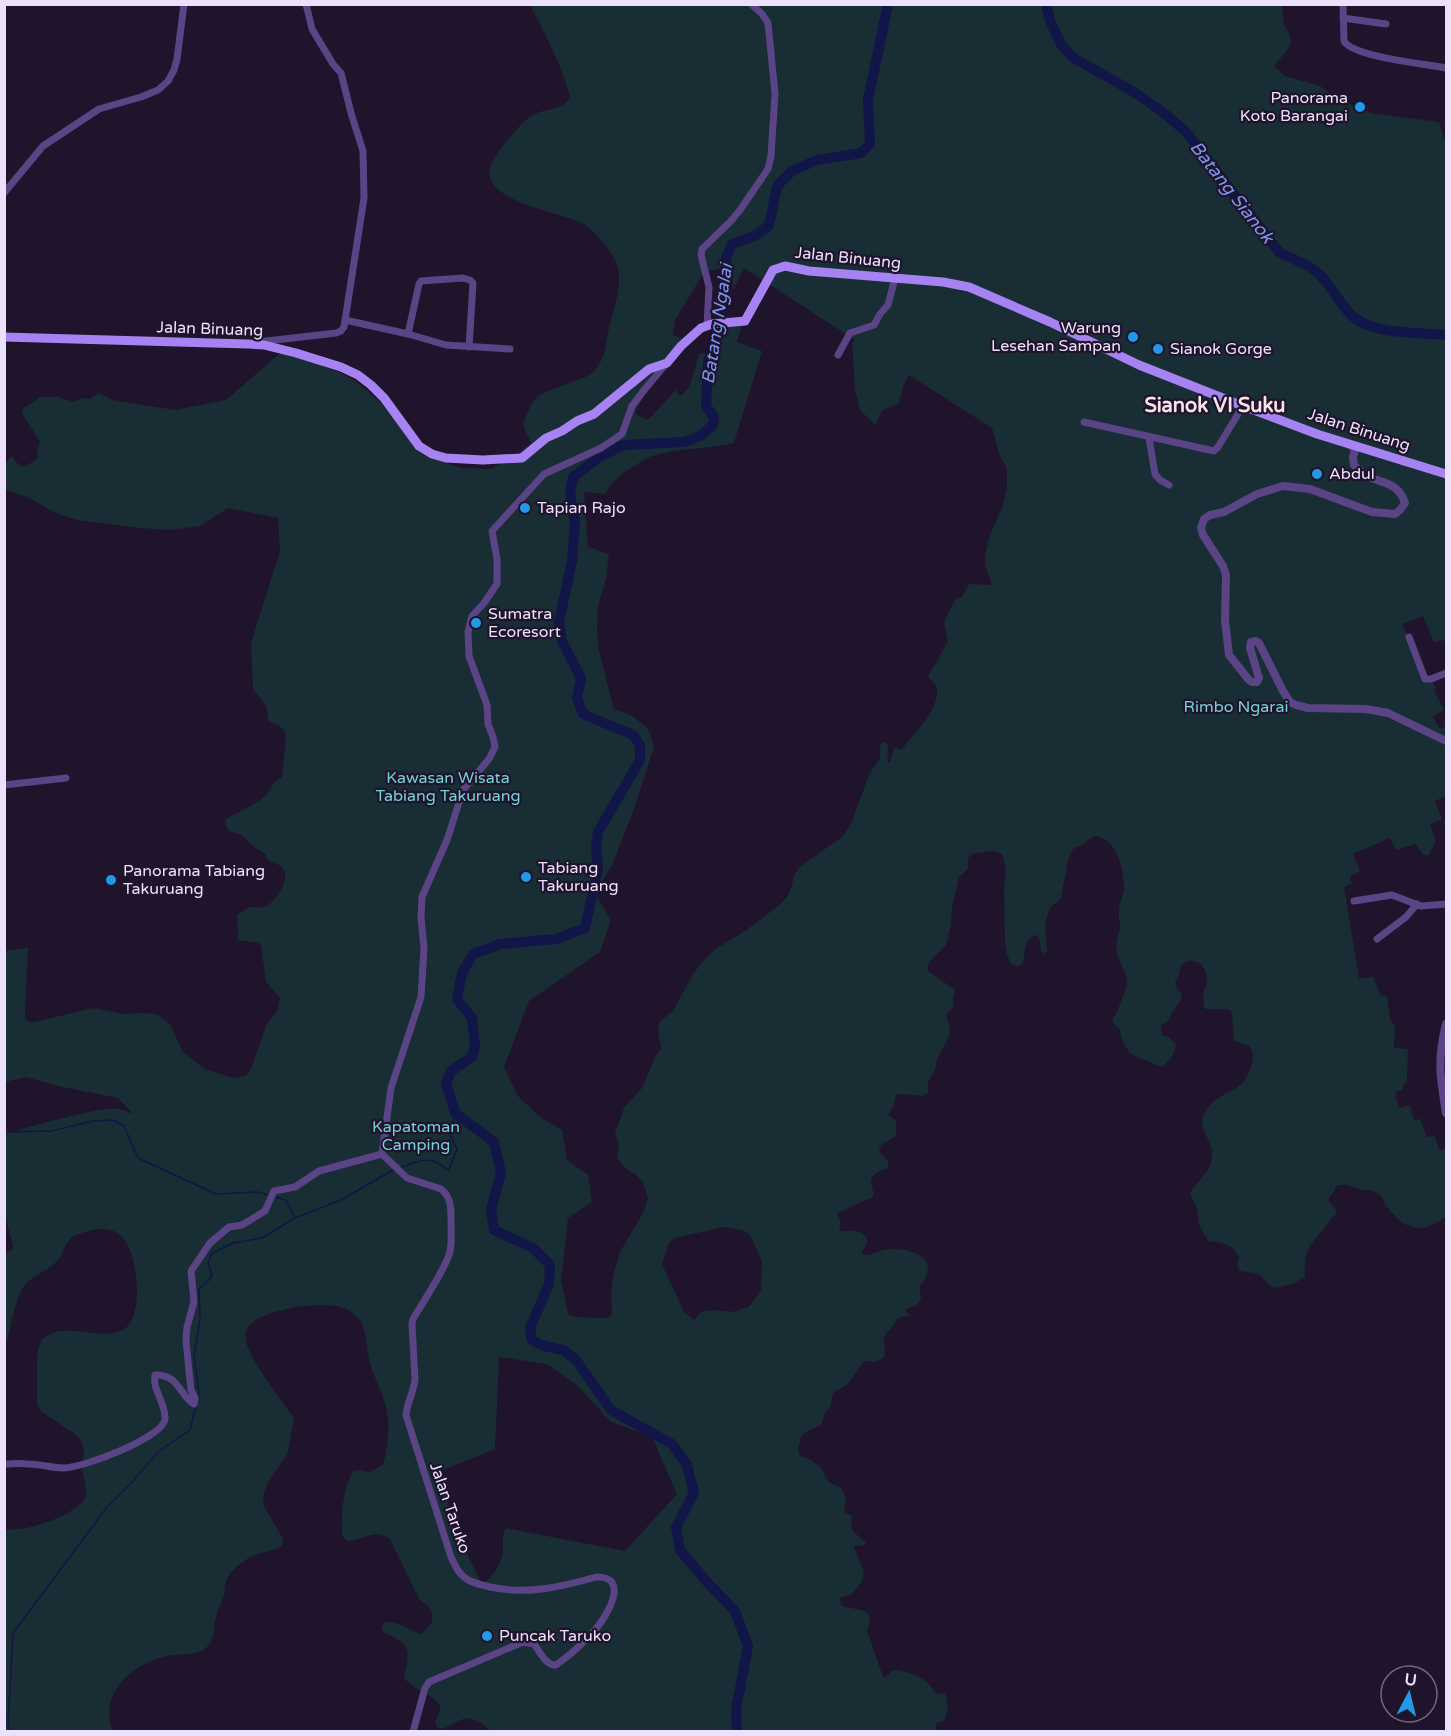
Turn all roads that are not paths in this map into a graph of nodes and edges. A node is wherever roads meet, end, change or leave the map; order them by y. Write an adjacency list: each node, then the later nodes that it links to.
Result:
1 (184, 4): 8 (street)
2 (306, 4): 10 (street)
3 (751, 4): 11 (street)
4 (1342, 4): 5 (street)
5 (1343, 18): 6 (street); 7 (street)
6 (1386, 24)
7 (1446, 68)
8 (4, 193)
9 (895, 278): 11 (main road, Jalan Binuang); 17 (street); 19 (main road, Jalan Binuang)
10 (345, 320): 12 (street); 14 (street)
11 (709, 325): 18 (main road, Jalan Binuang)
12 (408, 334): 15 (street); 15 (street)
13 (4, 337): 14 (main road, Jalan Binuang)
14 (248, 344): 18 (main road, Jalan Binuang)
15 (469, 347): 16 (street)
16 (510, 349)
17 (838, 355)
18 (667, 363): 37 (street)
19 (1243, 406): 21 (street); 22 (main road, Jalan Binuang)
20 (1084, 422): 21 (street)
21 (1149, 438): 24 (street)
22 (1351, 445): 23 (main road, Jalan Binuang); 27 (street)
23 (1446, 474)
24 (1169, 485)
25 (1409, 637): 26 (street)
26 (1446, 673)
27 (1446, 741)
28 (66, 778): 29 (street)
29 (4, 785)
30 (1353, 901): 31 (street)
31 (1417, 904): 32 (street); 33 (street)
32 (1446, 904)
33 (1377, 939)
34 (1446, 1024): 35 (street)
35 (1443, 1072): 36 (street)
36 (1446, 1113)
37 (382, 1154): 38 (street); 39 (street, Jalan Taruko)
38 (4, 1464)
39 (413, 1731)

